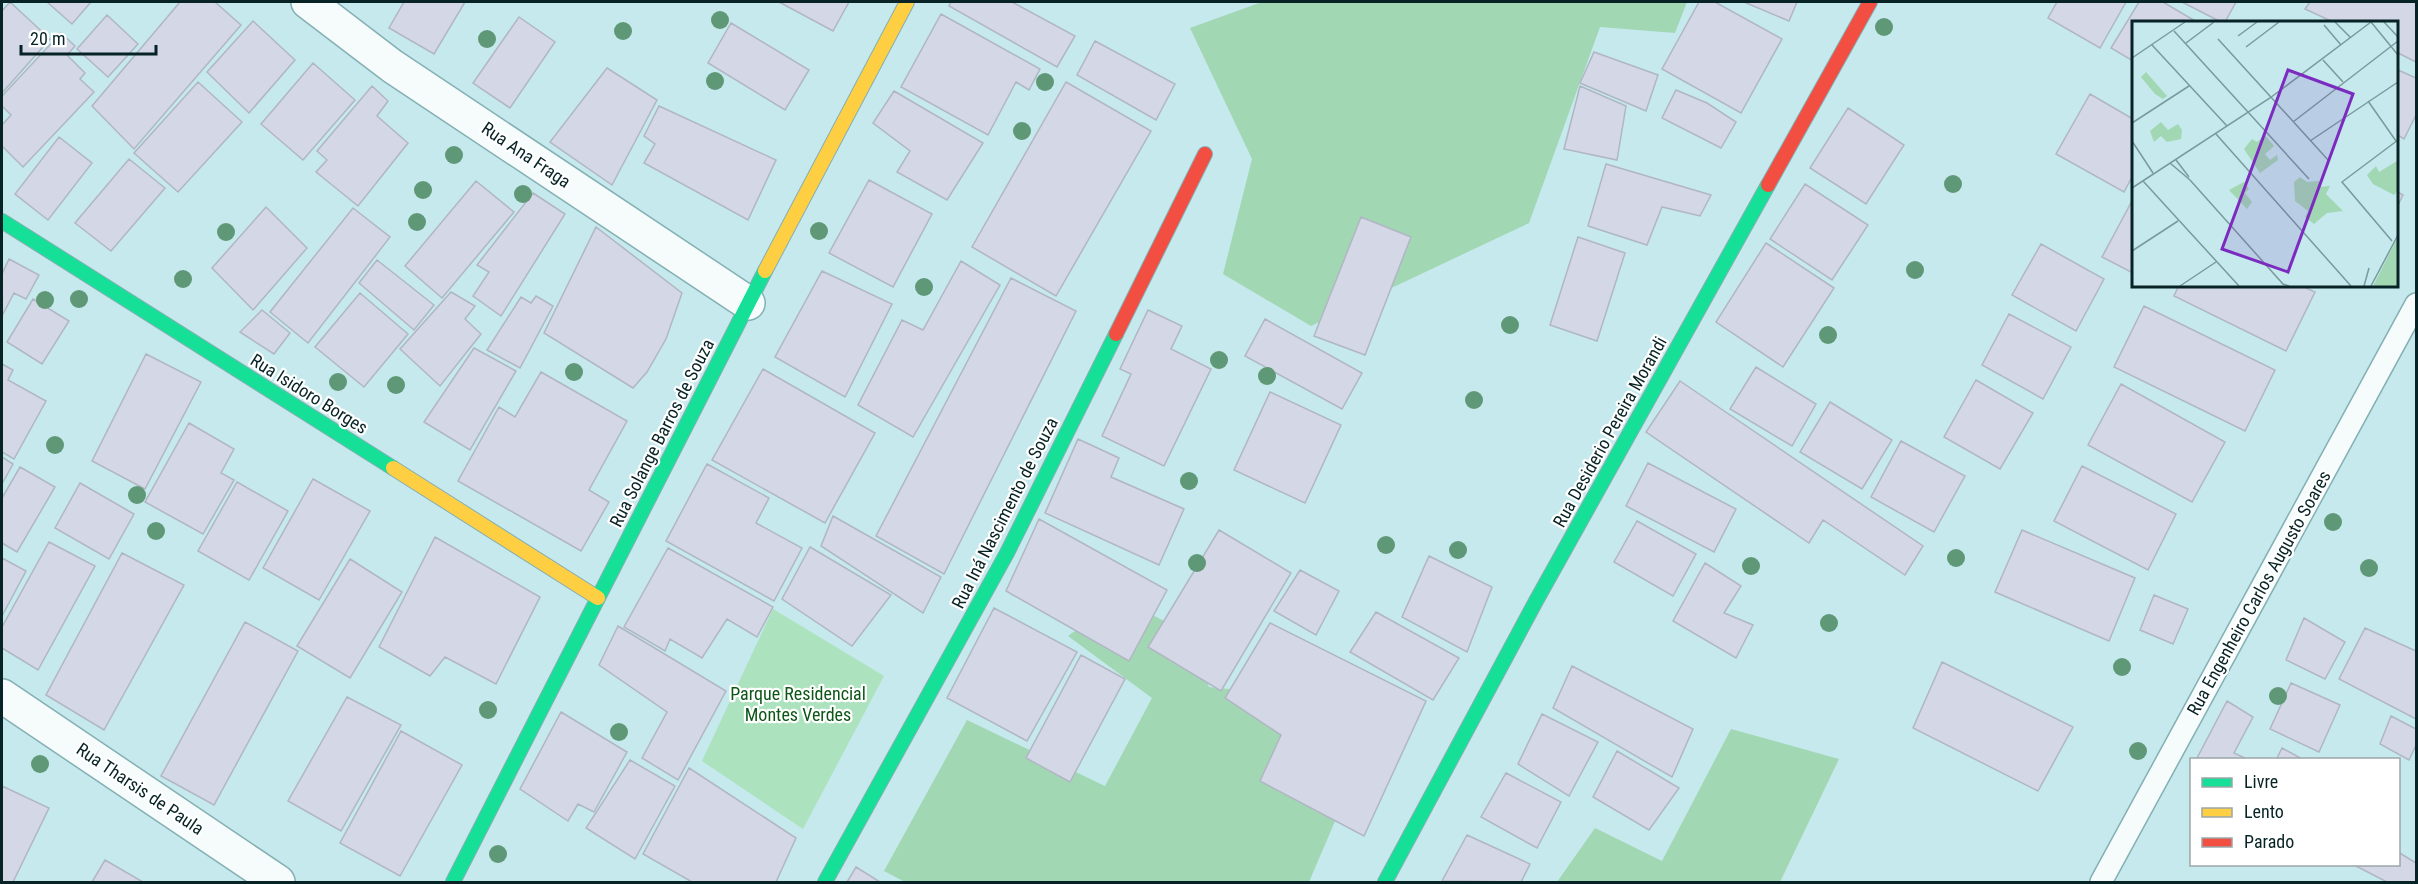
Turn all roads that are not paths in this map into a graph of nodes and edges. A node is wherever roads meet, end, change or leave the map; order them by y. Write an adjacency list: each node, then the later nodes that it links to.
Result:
1 (308, 2): 6 (street, Rua Ana Fraga)
2 (907, 2): 6 (street, Rua Solange Barros de Souza)
3 (1870, 2): 13 (street, Rua Desiderio Pereira Morandi)
4 (1205, 154): 12 (street, Rua Iná Nascimento de Souza)
5 (2, 221): 8 (street, Rua Isidoro Borges)
6 (748, 303): 8 (street, Rua Solange Barros de Souza)
7 (2416, 304): 14 (lane, Rua Engenheiro Carlos Augusto Soares)
8 (598, 598): 11 (street, Rua Solange Barros de Souza)
9 (2, 696): 10 (street, Rua Tharsis de Paula)
10 (278, 882)
11 (453, 882)
12 (825, 882)
13 (1385, 882)
14 (2101, 882)

